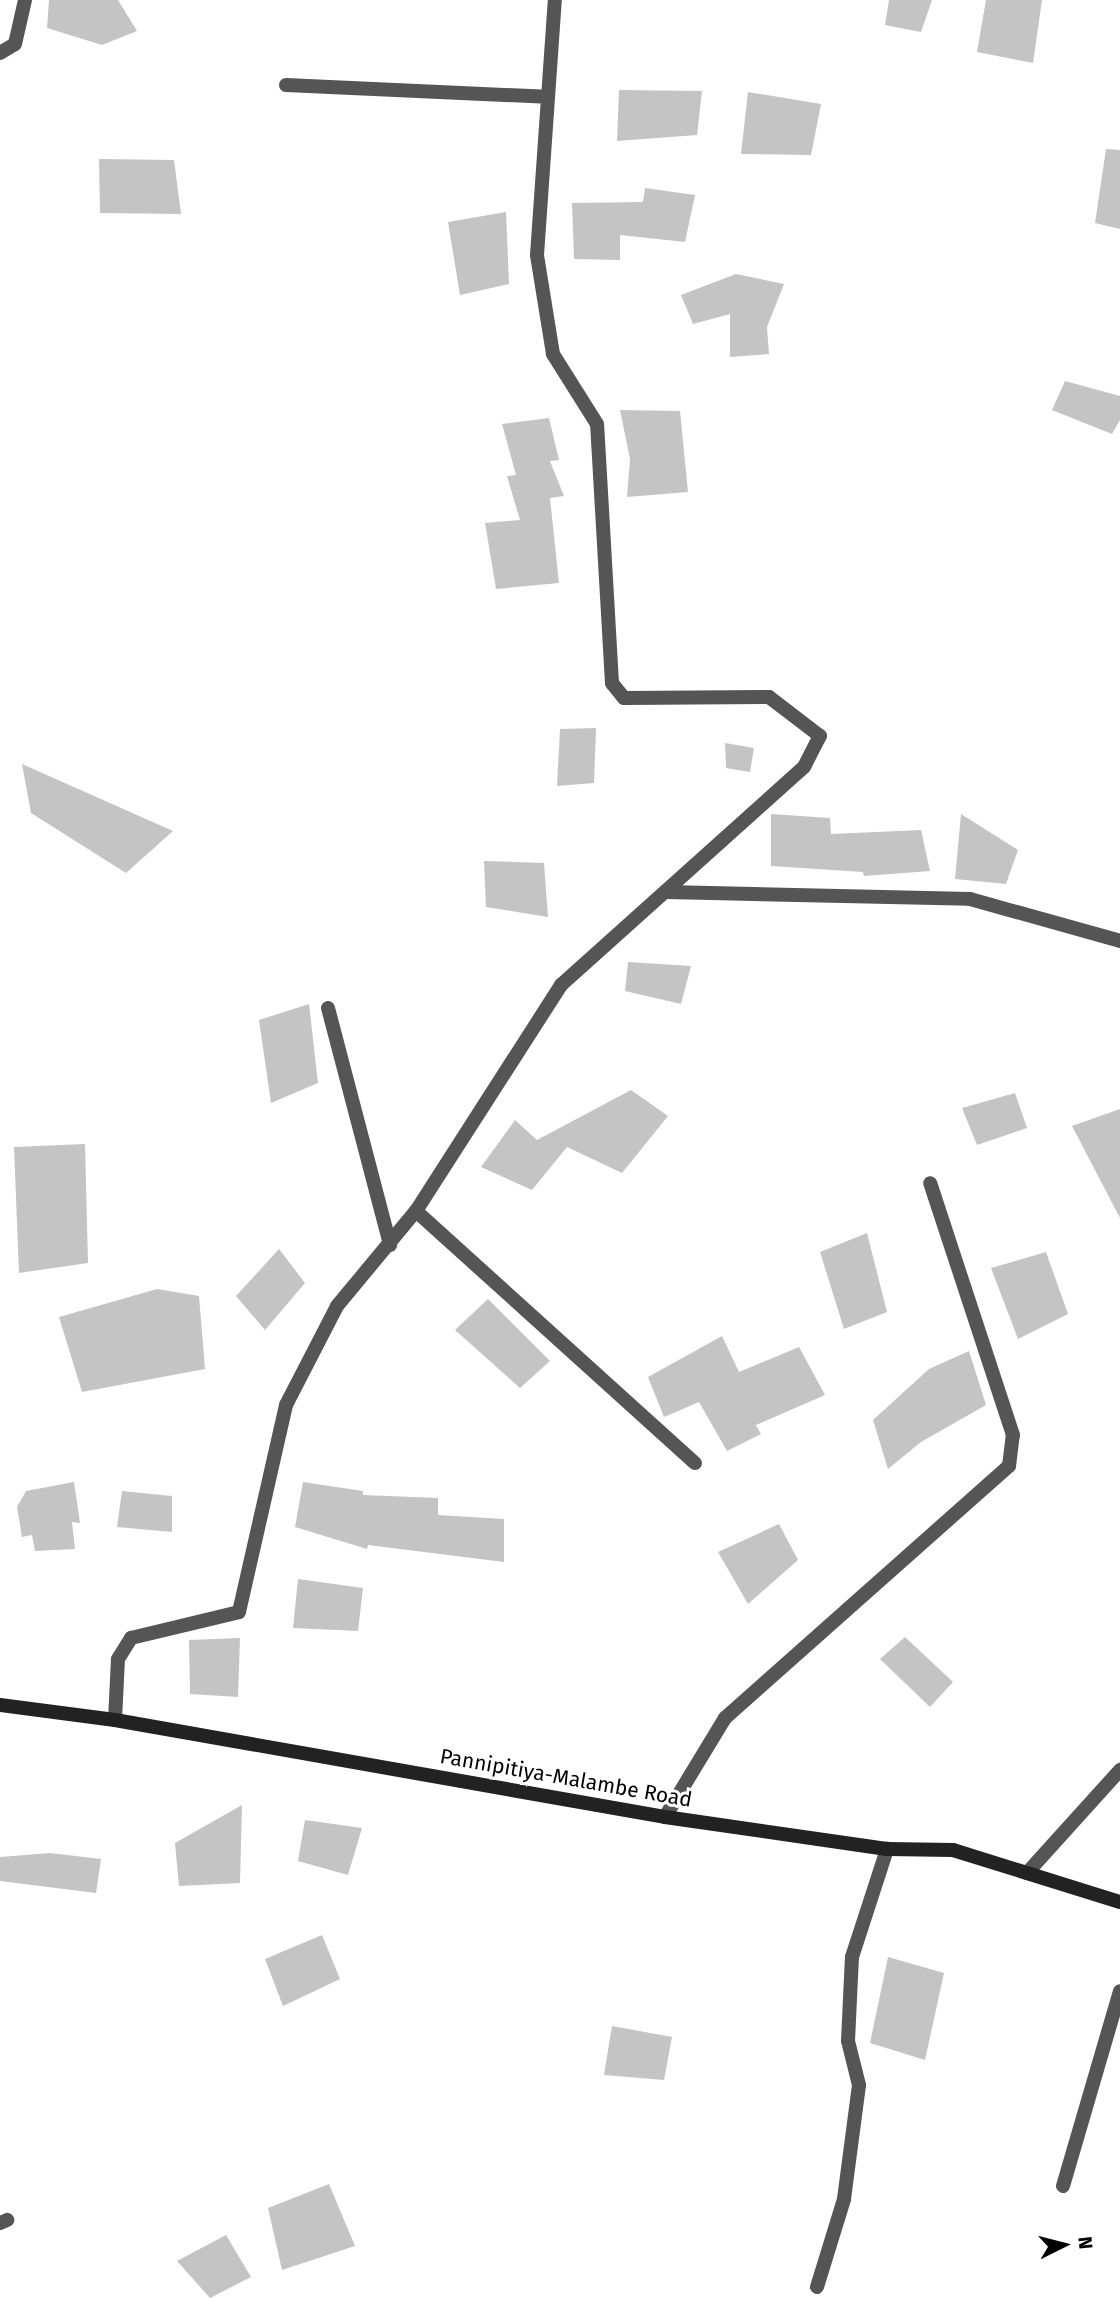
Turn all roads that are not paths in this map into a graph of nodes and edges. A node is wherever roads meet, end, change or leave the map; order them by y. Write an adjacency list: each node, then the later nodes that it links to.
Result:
1 (24, 0): 3 (street)
2 (555, 0): 5 (street)
3 (0, 53)
4 (286, 85): 5 (street)
5 (547, 97): 6 (street)
6 (667, 892): 7 (street); 10 (street)
7 (1120, 941)
8 (328, 1008): 11 (street)
9 (930, 1183): 16 (street)
10 (416, 1211): 11 (street); 12 (street)
11 (390, 1245): 14 (street)
12 (695, 1463)
13 (0, 1705): 14 (street, Pannipitiya-Malambe Road)
14 (115, 1720): 16 (street, Pannipitiya-Malambe Road)
15 (1120, 1770): 18 (street)
16 (665, 1817): 17 (street, Pannipitiya-Malambe Road)
17 (887, 1849): 18 (street, Pannipitiya-Malambe Road); 22 (street)
18 (1027, 1873): 19 (street, Pannipitiya-Malambe Road)
19 (1120, 1902)
20 (1120, 1991): 21 (street)
21 (1063, 2186)
22 (817, 2287)

